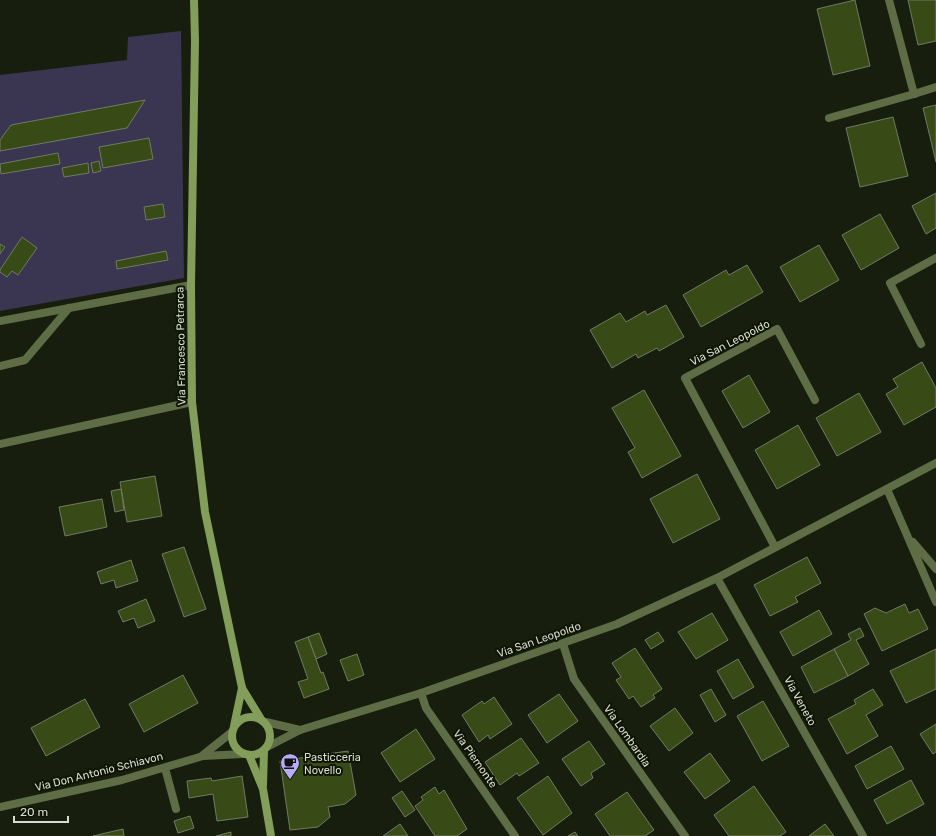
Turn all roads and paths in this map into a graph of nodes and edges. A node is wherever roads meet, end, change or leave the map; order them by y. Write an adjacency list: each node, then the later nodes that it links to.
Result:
1 (194, 0): 7 (street, Via Francesco Petrarca)
2 (889, 0): 4 (street)
3 (936, 87): 4 (street)
4 (914, 94): 5 (street)
5 (829, 118)
6 (936, 258): 10 (street)
7 (191, 285): 8 (street); 13 (street, Via Francesco Petrarca)
8 (70, 308): 9 (street); 11 (street)
9 (0, 322)
10 (922, 344)
11 (0, 366)
12 (815, 400): 18 (street, Via San Leopoldo)
13 (192, 402): 14 (street); 23 (street, Via Francesco Petrarca)
14 (0, 444)
15 (936, 463): 16 (street, Via San Leopoldo)
16 (887, 489): 17 (street); 18 (street, Via San Leopoldo)
17 (907, 536): 19 (street); 21 (street)
18 (775, 547): 20 (street, Via San Leopoldo)
19 (936, 568)
20 (717, 578): 22 (street, Via San Leopoldo); 38 (street, Via Veneto)
21 (936, 602)
22 (562, 644): 24 (street, Via San Leopoldo); 37 (street, Via Lombardia)
23 (242, 688): 25 (street, Via Francesco Petrarca); 26 (street, Via Francesco Petrarca)
24 (421, 693): 27 (street, Via San Leopoldo); 36 (street, Via Piemonte)
25 (263, 720): 26 (street); 27 (street); 28 (street)
26 (233, 729): 29 (street); 30 (street, Via Don Antonio Schiavon)
27 (300, 730): 28 (street, Via San Leopoldo)
28 (266, 749): 29 (street); 32 (street)
29 (246, 754): 30 (street, Via Don Antonio Schiavon); 32 (street)
30 (203, 756): 31 (street, Via Don Antonio Schiavon)
31 (165, 768): 33 (street, Via Don Antonio Schiavon); 34 (street)
32 (263, 790): 35 (street)
33 (0, 807)
34 (176, 809)
35 (271, 836)
36 (515, 836)
37 (685, 836)
38 (863, 836)

